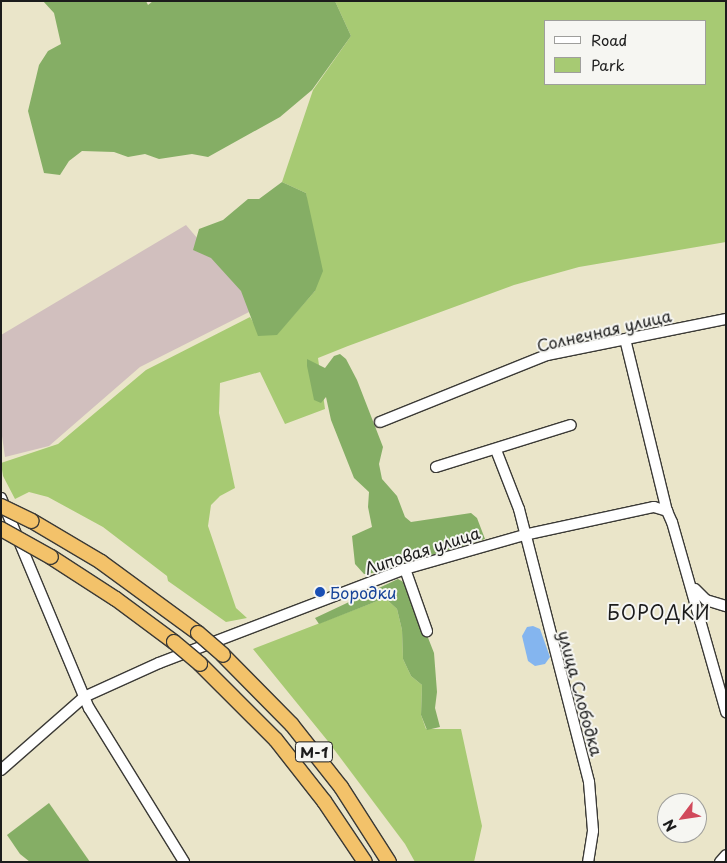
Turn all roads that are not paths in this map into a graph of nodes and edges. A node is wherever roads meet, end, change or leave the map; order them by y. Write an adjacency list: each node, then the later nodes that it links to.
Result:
1 (726, 319): 2 (street, Солнечная улица)
2 (625, 339): 3 (street, Солнечная улица); 9 (street)
3 (380, 422)
4 (571, 425): 5 (street)
5 (496, 450): 6 (street); 11 (street, улица Слободка)
6 (436, 467)
7 (1, 498): 16 (street)
8 (1, 506): 22 (highway, М-1, bridge)
9 (667, 511): 11 (street, Липовая улица); 13 (street)
10 (1, 529): 21 (highway, М-1, bridge)
11 (524, 535): 12 (street, Липовая улица); 23 (street, улица Слободка)
12 (406, 569): 15 (street); 16 (street, Липовая улица)
13 (693, 587): 14 (street); 17 (street)
14 (726, 606)
15 (427, 631)
16 (84, 697): 18 (street, Липовая улица); 20 (street)
17 (726, 712)
18 (1, 770)
19 (726, 855): 24 (street)
20 (184, 862)
21 (365, 862)
22 (389, 862)
23 (588, 862)
24 (720, 862)

